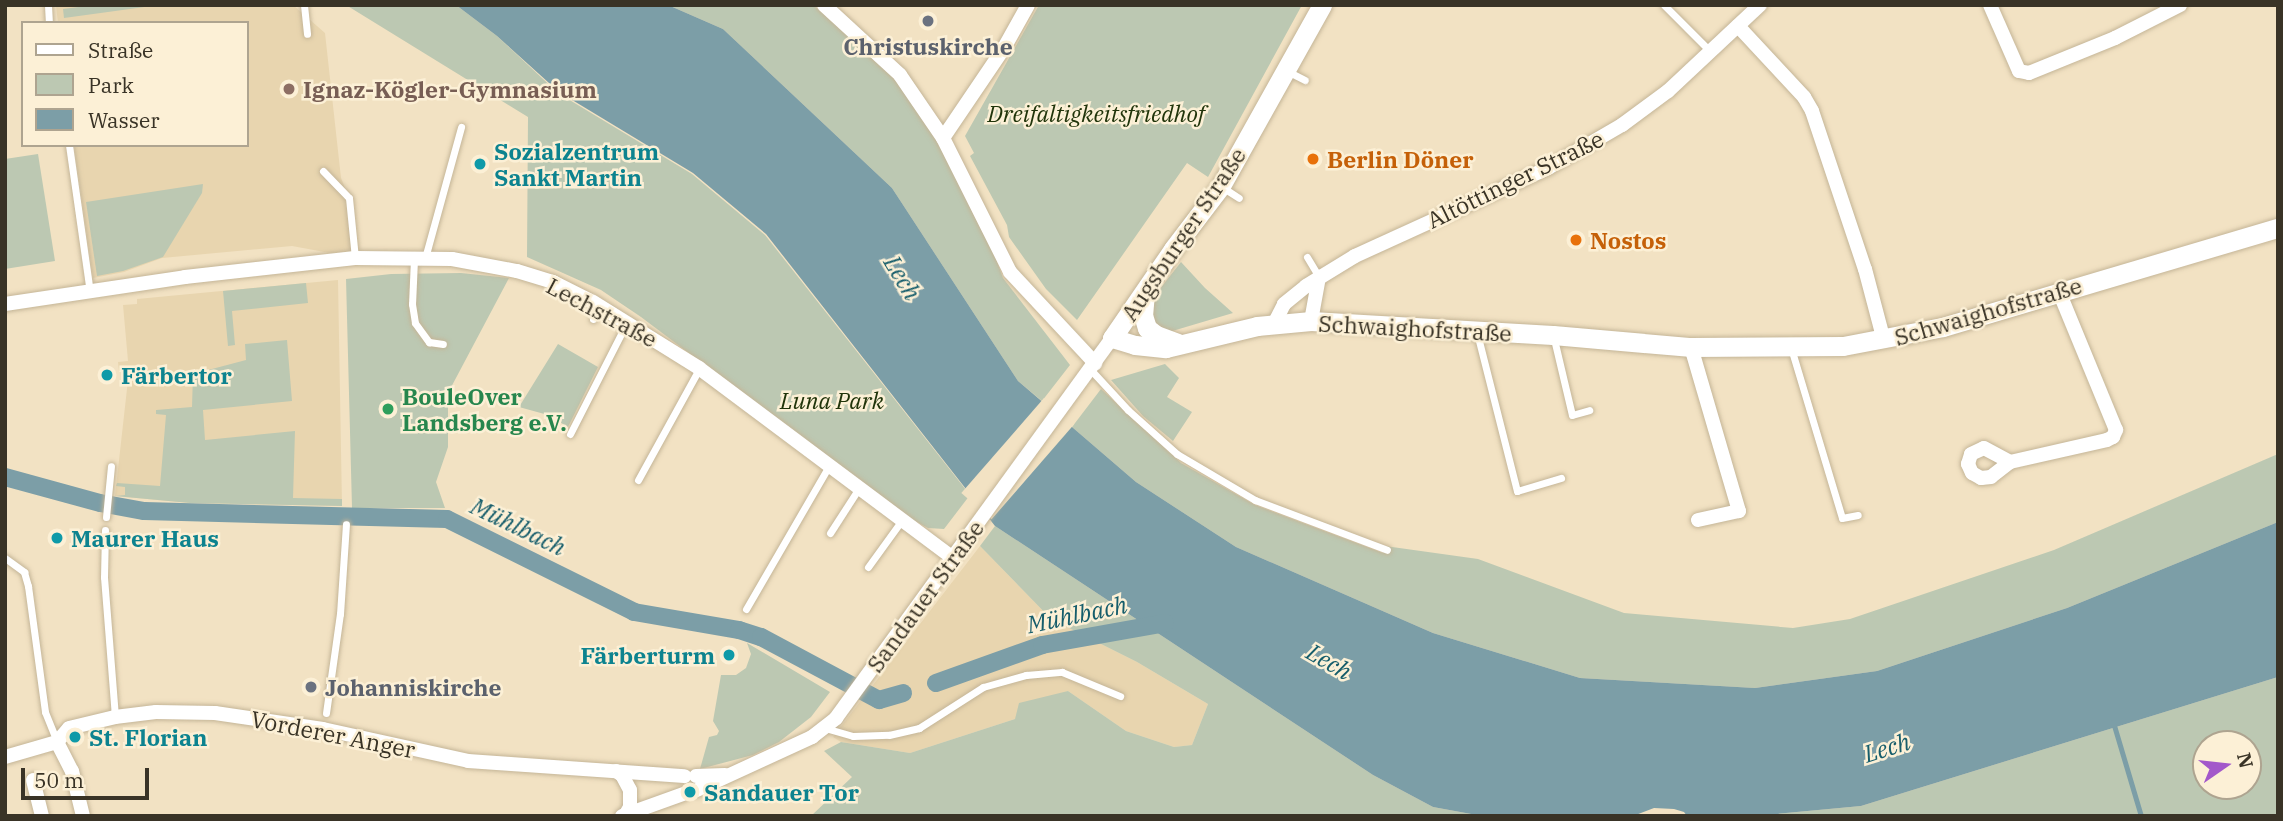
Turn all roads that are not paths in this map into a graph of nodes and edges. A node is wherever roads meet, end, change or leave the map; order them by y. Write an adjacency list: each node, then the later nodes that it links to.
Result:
1 (304, 5): 10 (lane)
2 (824, 5): 15 (street)
3 (1028, 5): 15 (street)
4 (1322, 5): 12 (street, Augsburger Straße)
5 (1664, 5): 11 (lane)
6 (1760, 5): 9 (street, Altöttinger Straße)
7 (1990, 5): 8 (street)
8 (2180, 5)
9 (1738, 26): 11 (street, Altöttinger Straße); 35 (street)
10 (307, 34)
11 (1710, 51): 24 (street, Altöttinger Straße)
12 (1287, 70): 13 (lane); 18 (street, Augsburger Straße)
13 (1305, 80)
14 (461, 127): 23 (lane)
15 (943, 138): 41 (street)
16 (69, 147): 26 (lane)
17 (323, 171): 22 (lane)
18 (1222, 187): 19 (lane); 25 (street, Augsburger Straße)
19 (1239, 198)
20 (2278, 228): 27 (street, Schwaighofstraße)
21 (1307, 257): 24 (lane)
22 (355, 258): 23 (street, Lechstraße); 26 (street, Lechstraße)
23 (420, 258): 30 (street, Lechstraße); 36 (lane)
24 (1319, 277): 29 (street); 31 (street, Altöttinger Straße)
25 (1146, 289): 34 (street, Augsburger Straße); 37 (street)
26 (90, 292): 28 (street, Lechstraße)
27 (2059, 292): 35 (street, Schwaighofstraße); 44 (street)
28 (10, 301)
29 (1311, 321): 31 (street, Schwaighofstraße); 32 (street, Schwaighofstraße)
30 (628, 322): 40 (street, Lechstraße); 43 (lane)
31 (1274, 324): 37 (street, Schwaighofstraße)
32 (1477, 332): 33 (street, Schwaighofstraße); 47 (lane)
33 (1553, 334): 38 (street, Schwaighofstraße); 42 (lane)
34 (1112, 338): 37 (street, Schwaighofstraße); 41 (street, Augsburger Straße)
35 (1884, 341): 39 (street, Schwaighofstraße)
36 (443, 344)
37 (1183, 344)
38 (1691, 347): 39 (street, Schwaighofstraße); 53 (street)
39 (1791, 347): 50 (lane)
40 (699, 368): 46 (street, Lechstraße); 48 (lane)
41 (1087, 373): 57 (lane); 59 (street, Sandauer Straße)
42 (1589, 410)
43 (570, 434)
44 (2010, 462)
45 (111, 466): 51 (lane)
46 (829, 466): 49 (street, Lechstraße); 61 (lane)
47 (1561, 478)
48 (638, 480)
49 (859, 487): 52 (street, Lechstraße); 56 (lane)
50 (1858, 514)
51 (106, 517)
52 (902, 520): 59 (street, Lechstraße); 60 (lane)
53 (1698, 520)
54 (346, 524): 63 (lane)
55 (105, 530): 64 (lane)
56 (830, 533)
57 (1387, 550)
58 (5, 558): 67 (lane)
59 (953, 558): 65 (street, Sandauer Straße)
60 (868, 568)
61 (746, 609)
62 (1120, 696): 65 (lane)
63 (326, 713): 66 (street)
64 (115, 717): 66 (street, Vorderer Anger); 67 (street, Vorderer Anger)
65 (825, 728): 71 (street, Sandauer Straße)
66 (323, 729): 69 (street, Vorderer Anger)
67 (57, 742): 68 (street, Vorderer Anger); 74 (street)
68 (5, 757)
69 (616, 771): 71 (street, Vorderer Anger); 72 (street)
70 (33, 780): 73 (street)
71 (686, 787): 72 (street, Sandauer Straße)
72 (624, 815)
73 (42, 816)
74 (83, 816)

